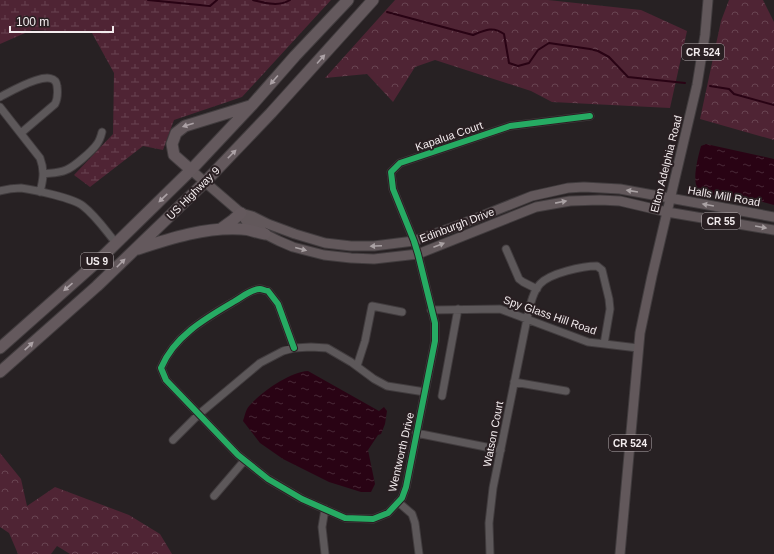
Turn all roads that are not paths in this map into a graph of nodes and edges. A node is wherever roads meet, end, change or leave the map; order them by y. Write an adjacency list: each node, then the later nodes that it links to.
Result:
1 (348, 0): 5 (highway, US Highway 9 / US 9, one-way to 5)
2 (373, 0): 12 (highway, US Highway 9 / US 9, one-way to 2)
3 (708, 0): 15 (main road, Elton Adelphia Road / CR 524)
4 (0, 97): 9 (street)
5 (252, 105): 10 (highway, US Highway 9 / US 9); 10 (highway, one-way to 10)
6 (0, 107): 9 (street)
7 (590, 116): 22 (street, Kapalua Court)
8 (102, 132): 11 (street)
9 (22, 134): 11 (street)
10 (191, 170): 12 (main road, Edinburgh Drive); 23 (highway, US Highway 9 / US 9, one-way to 23)
11 (44, 174): 14 (street)
12 (205, 182): 16 (main road, Edinburgh Drive); 25 (highway, US Highway 9 / US 9)
13 (0, 191): 14 (street)
14 (40, 192): 23 (street)
15 (670, 198): 17 (main road, Elton Adelphia Road / CR 524); 18 (main road, Halls Mill Road / CR 55, one-way to 15); 22 (main road, Edinburgh Drive, one-way to 22)
16 (241, 212): 19 (highway); 21 (main road, Edinburgh Drive); 22 (main road, Edinburgh Drive, one-way to 16)
17 (668, 212): 20 (main road, CR 55, one-way to 20); 26 (main road, Edinburgh Drive, one-way to 17); 35 (main road, Elton Adelphia Road / CR 524)
18 (774, 217)
19 (222, 228): 21 (highway); 25 (highway)
20 (774, 230)
21 (265, 234): 26 (main road, Edinburgh Drive, one-way to 26)
22 (414, 241): 26 (street, Wentworth Drive)
23 (116, 243): 33 (highway, US Highway 9 / US 9, one-way to 33)
24 (506, 249): 27 (street)
25 (134, 251): 37 (highway, US Highway 9 / US 9, one-way to 25)
26 (418, 254): 29 (street, Wentworth Drive)
27 (537, 289): 31 (street, Watson Court); 32 (street)
28 (458, 309): 29 (street, Spy Glass Hill Road); 31 (street, Spy Glass Hill Road); 41 (street)
29 (431, 310): 40 (street, Wentworth Drive)
30 (402, 312): 36 (street)
31 (527, 319): 32 (street, Spy Glass Hill Road); 38 (street, Watson Court)
32 (604, 344): 35 (street, Spy Glass Hill Road)
33 (0, 348)
34 (294, 348): 36 (street); 42 (street); 42 (street, Wentworth Drive)
35 (638, 348): 53 (main road, CR 524)
36 (357, 366): 40 (street)
37 (0, 372)
38 (514, 382): 39 (street); 45 (street, Watson Court)
39 (566, 391)
40 (425, 392): 43 (street, Wentworth Drive)
41 (442, 396)
42 (198, 415): 44 (street); 46 (street, Wentworth Drive)
43 (416, 433): 45 (street); 48 (street, Wentworth Drive)
44 (173, 440)
45 (501, 450): 52 (street, Watson Court)
46 (244, 461): 47 (street); 49 (street, Wentworth Drive)
47 (214, 496)
48 (398, 502): 49 (street, Wentworth Drive); 51 (street)
49 (325, 509): 50 (street)
50 (325, 554)
51 (419, 554)
52 (490, 554)
53 (620, 554)

